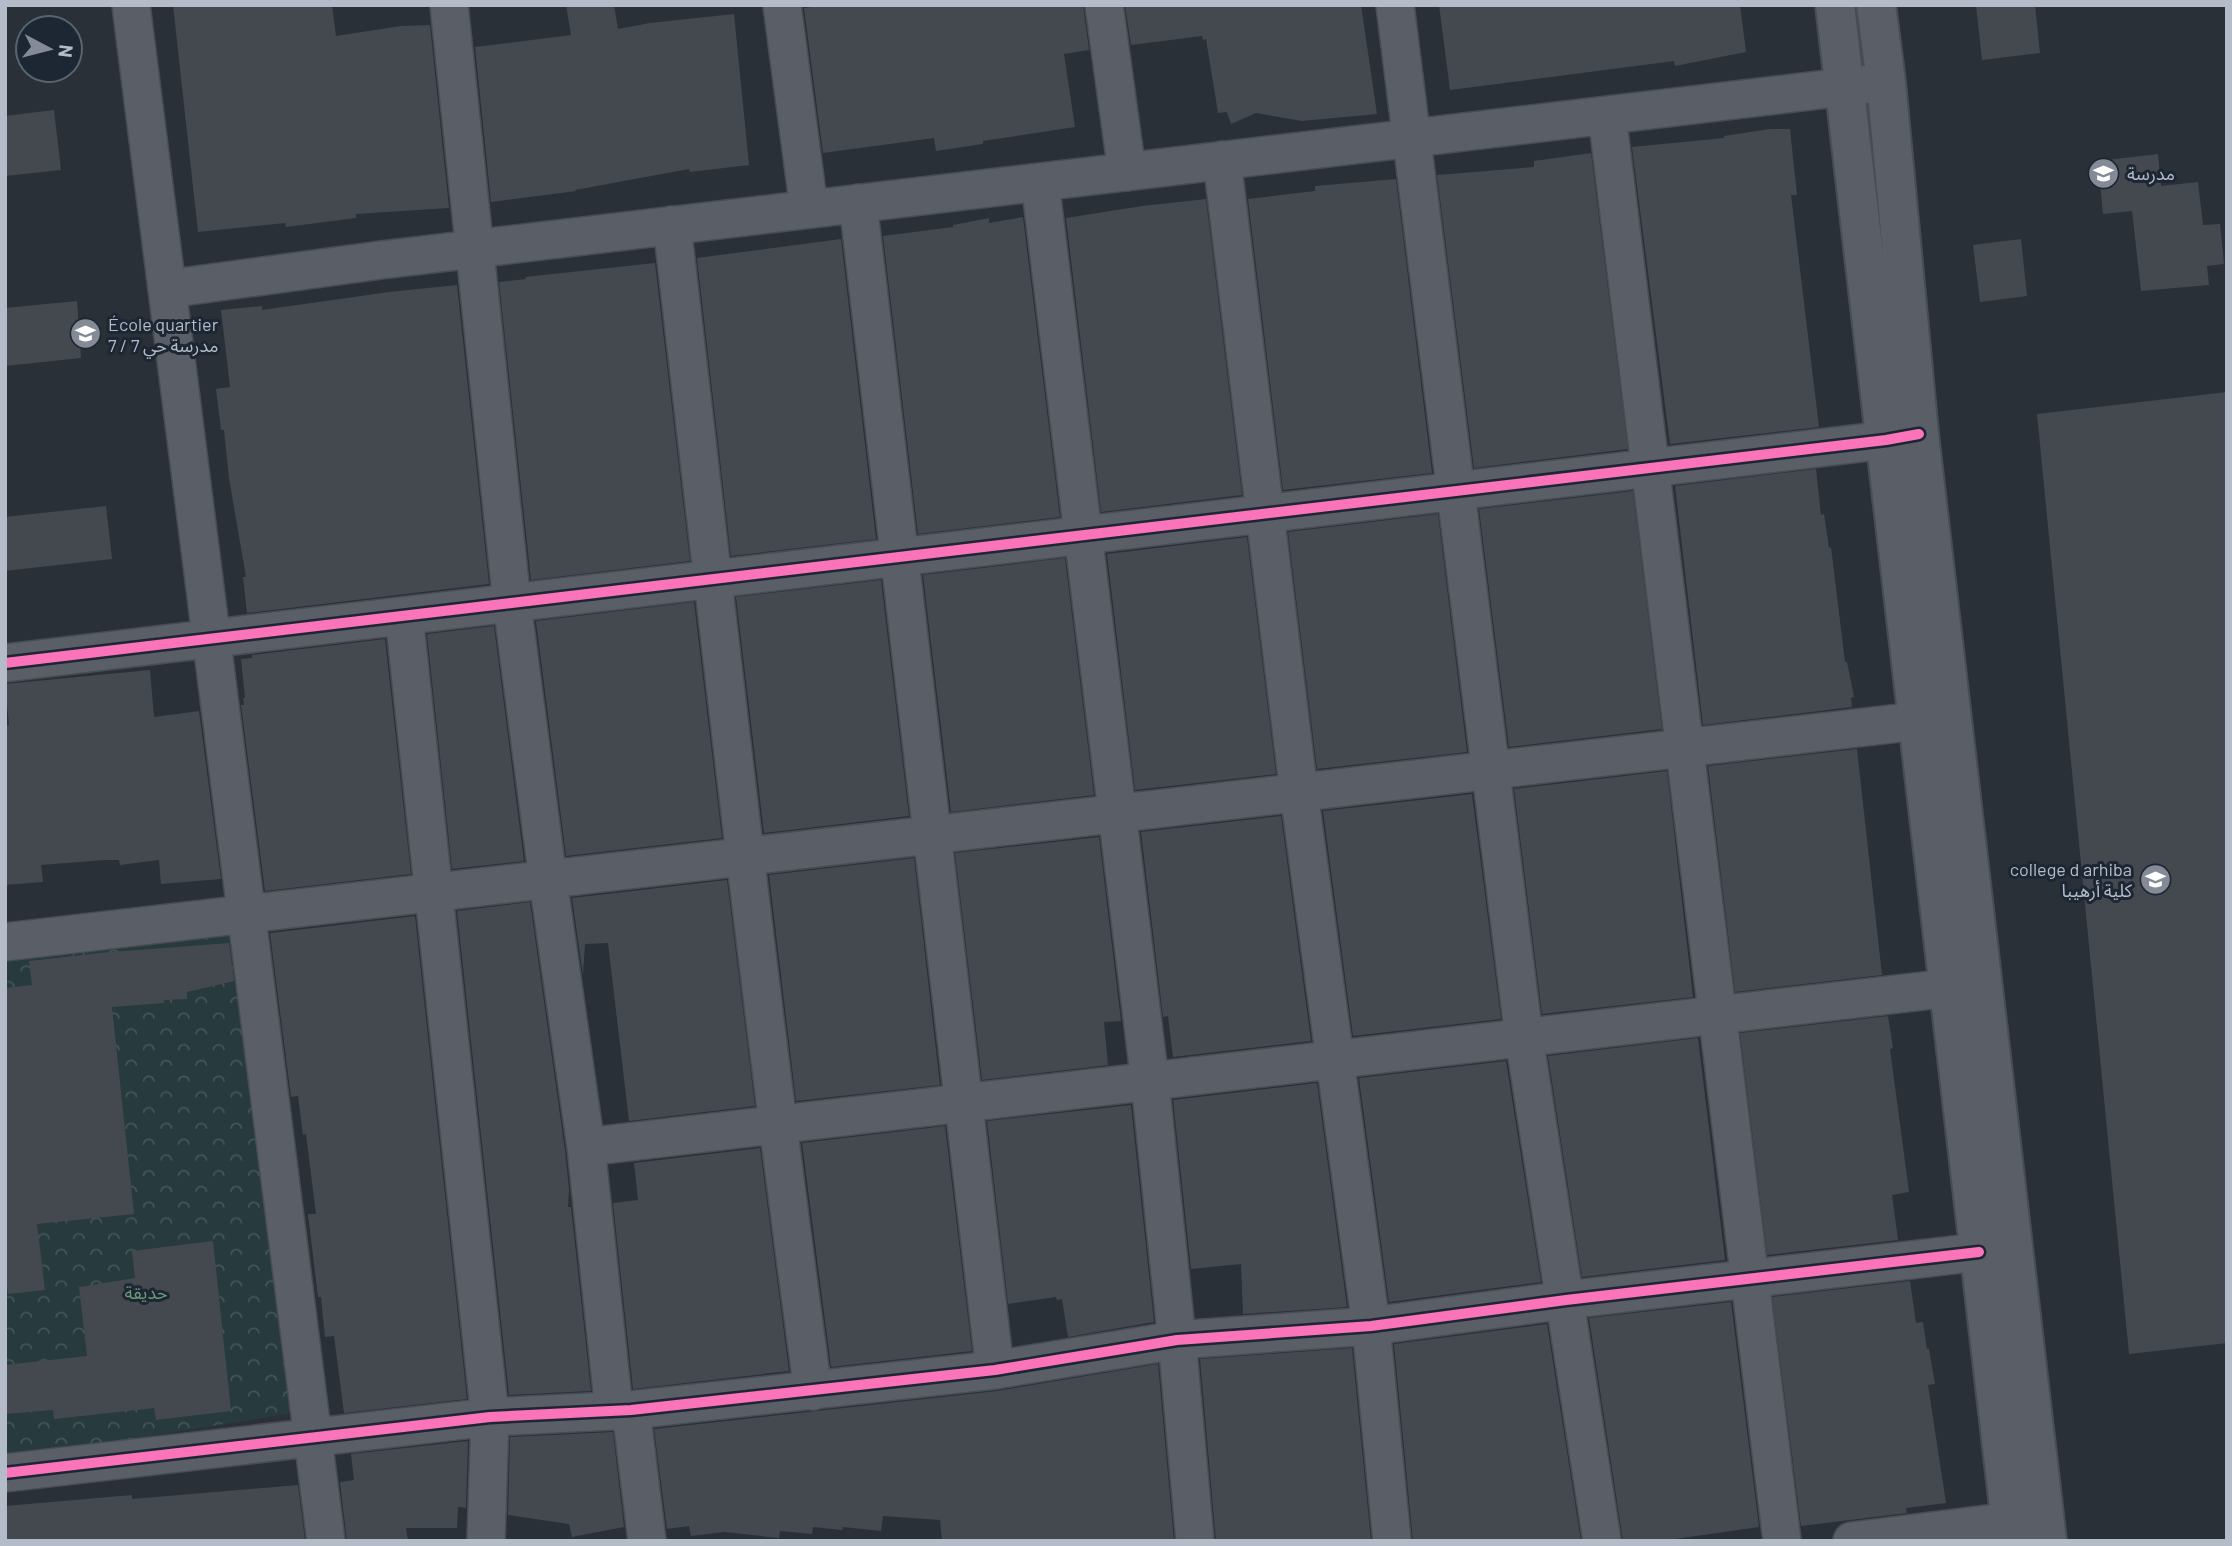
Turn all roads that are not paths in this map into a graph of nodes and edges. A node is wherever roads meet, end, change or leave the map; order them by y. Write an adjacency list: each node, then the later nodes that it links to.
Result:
1 (131, 5): 19 (street)
2 (449, 5): 18 (street)
3 (782, 5): 16 (street)
4 (1104, 5): 13 (street)
5 (1395, 5): 11 (street)
6 (1835, 5): 9 (street)
7 (1876, 5): 8 (street)
8 (1886, 82): 9 (street); 20 (street)
9 (1846, 86): 10 (street); 20 (street)
10 (1607, 115): 11 (street); 21 (street)
11 (1411, 138): 12 (street); 22 (street)
12 (1222, 160): 13 (street); 23 (street)
13 (1127, 172): 14 (street)
14 (1040, 182): 15 (street); 24 (street)
15 (858, 203): 16 (street); 25 (street)
16 (809, 209): 17 (street)
17 (672, 225): 18 (street); 26 (street)
18 (475, 249): 19 (street); 27 (street)
19 (167, 289): 29 (street)
20 (1903, 437): 21 (street); 31 (street); 70 (street)
21 (1653, 468): 22 (street); 32 (street)
22 (1455, 491): 23 (street); 33 (street)
23 (1266, 514): 24 (street); 34 (street)
24 (1083, 536): 25 (street); 35 (street)
25 (900, 557): 26 (street); 36 (street)
26 (713, 580): 27 (street); 37 (street)
27 (512, 603): 28 (street); 38 (street)
28 (404, 616): 29 (street); 39 (street)
29 (211, 639): 30 (street); 40 (street)
30 (5, 663)
31 (1917, 721): 32 (street); 42 (street)
32 (1685, 748): 33 (street); 43 (street)
33 (1489, 771): 34 (street); 44 (street)
34 (1299, 793): 35 (street); 45 (street)
35 (1115, 814): 36 (street); 46 (street)
36 (932, 835): 37 (street); 47 (street)
37 (744, 857): 38 (street); 48 (street)
38 (548, 880): 39 (street); 49 (street)
39 (434, 892): 40 (street); 58 (street)
40 (245, 915): 41 (street); 59 (street)
41 (5, 942)
42 (1949, 988): 43 (street); 50 (street)
43 (1718, 1014): 44 (street); 51 (street)
44 (1524, 1037): 45 (street); 52 (street)
45 (1334, 1060): 46 (street); 53 (street)
46 (1150, 1082): 47 (street); 54 (street)
47 (965, 1103): 48 (street); 55 (street)
48 (777, 1125): 49 (street); 56 (street)
49 (586, 1147): 57 (street)
50 (1979, 1252): 51 (street); 61 (street)
51 (1748, 1280): 52 (street); 68 (street)
52 (1566, 1300): 53 (street); 67 (street)
53 (1371, 1326): 54 (street); 66 (street)
54 (1177, 1340): 55 (street); 65 (street)
55 (995, 1370): 56 (street)
56 (813, 1391): 57 (street)
57 (622, 1410): 58 (street); 64 (street)
58 (490, 1417): 59 (street); 63 (street)
59 (313, 1436): 60 (street); 62 (street)
60 (5, 1473)
61 (2012, 1531): 69 (street)
62 (326, 1541)
63 (486, 1541)
64 (647, 1541)
65 (1195, 1541)
66 (1392, 1541)
67 (1602, 1541)
68 (1782, 1541)
69 (1852, 1541)
70 (2047, 1541)

